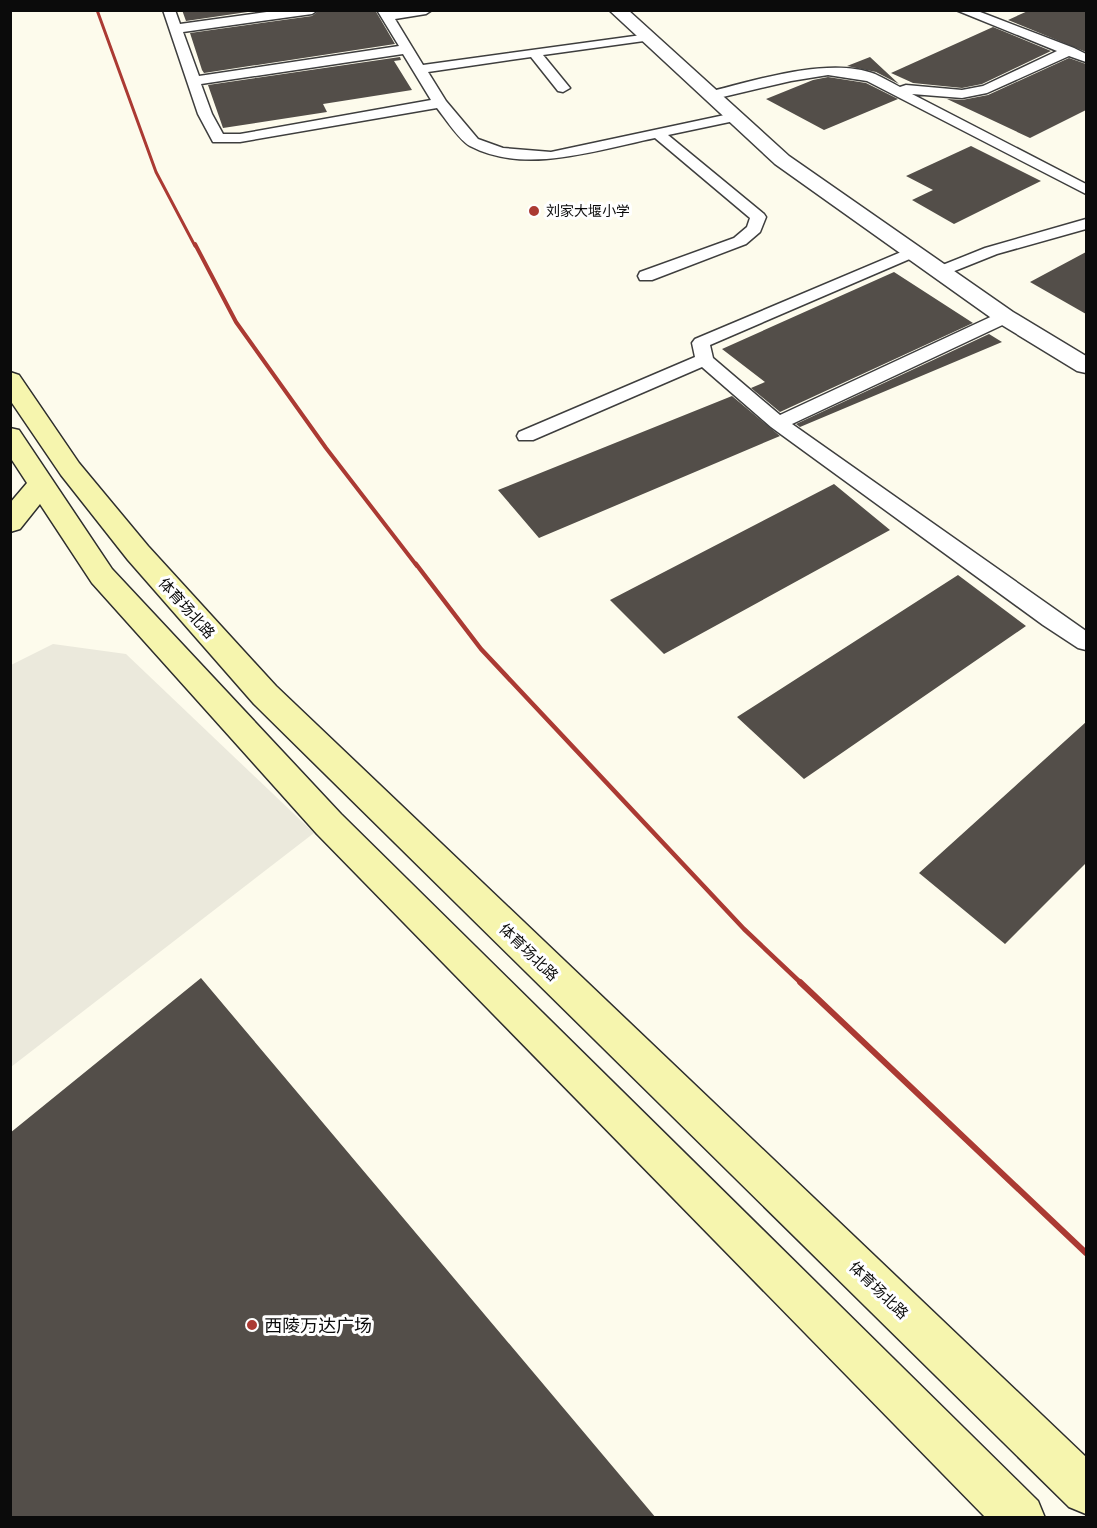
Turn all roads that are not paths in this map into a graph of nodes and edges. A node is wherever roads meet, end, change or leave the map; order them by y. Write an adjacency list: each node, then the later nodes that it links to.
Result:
1 (169, 10): 7 (lane)
2 (312, 10): 7 (lane)
3 (426, 10): 6 (lane)
4 (618, 10): 8 (street)
5 (962, 10): 10 (lane)
6 (385, 13): 9 (lane)
7 (175, 29): 14 (lane)
8 (644, 36): 11 (lane); 17 (street)
9 (408, 49): 13 (lane); 14 (lane)
10 (1069, 51): 12 (lane); 16 (lane)
11 (534, 53): 13 (lane); 15 (lane)
12 (1086, 58)
13 (421, 69): 18 (lane)
14 (194, 81): 18 (lane)
15 (563, 88)
16 (893, 88): 17 (lane); 21 (lane)
17 (710, 96): 19 (street)
18 (441, 103): 20 (lane)
19 (734, 117): 20 (lane); 23 (street)
20 (657, 133): 25 (lane)
21 (1086, 190)
22 (1086, 224): 24 (lane)
23 (913, 252): 24 (street); 27 (lane)
24 (940, 271): 26 (street)
25 (646, 276)
26 (1005, 317): 28 (street); 30 (lane)
27 (704, 360): 30 (lane); 32 (lane)
28 (1086, 366)
29 (10, 380): 36 (main road, 体育场北路)
30 (778, 423): 35 (lane)
31 (10, 436): 33 (main road)
32 (526, 436)
33 (41, 484): 34 (main road); 37 (main road)
34 (10, 522)
35 (1086, 642)
36 (1086, 1490)
37 (1021, 1518)

